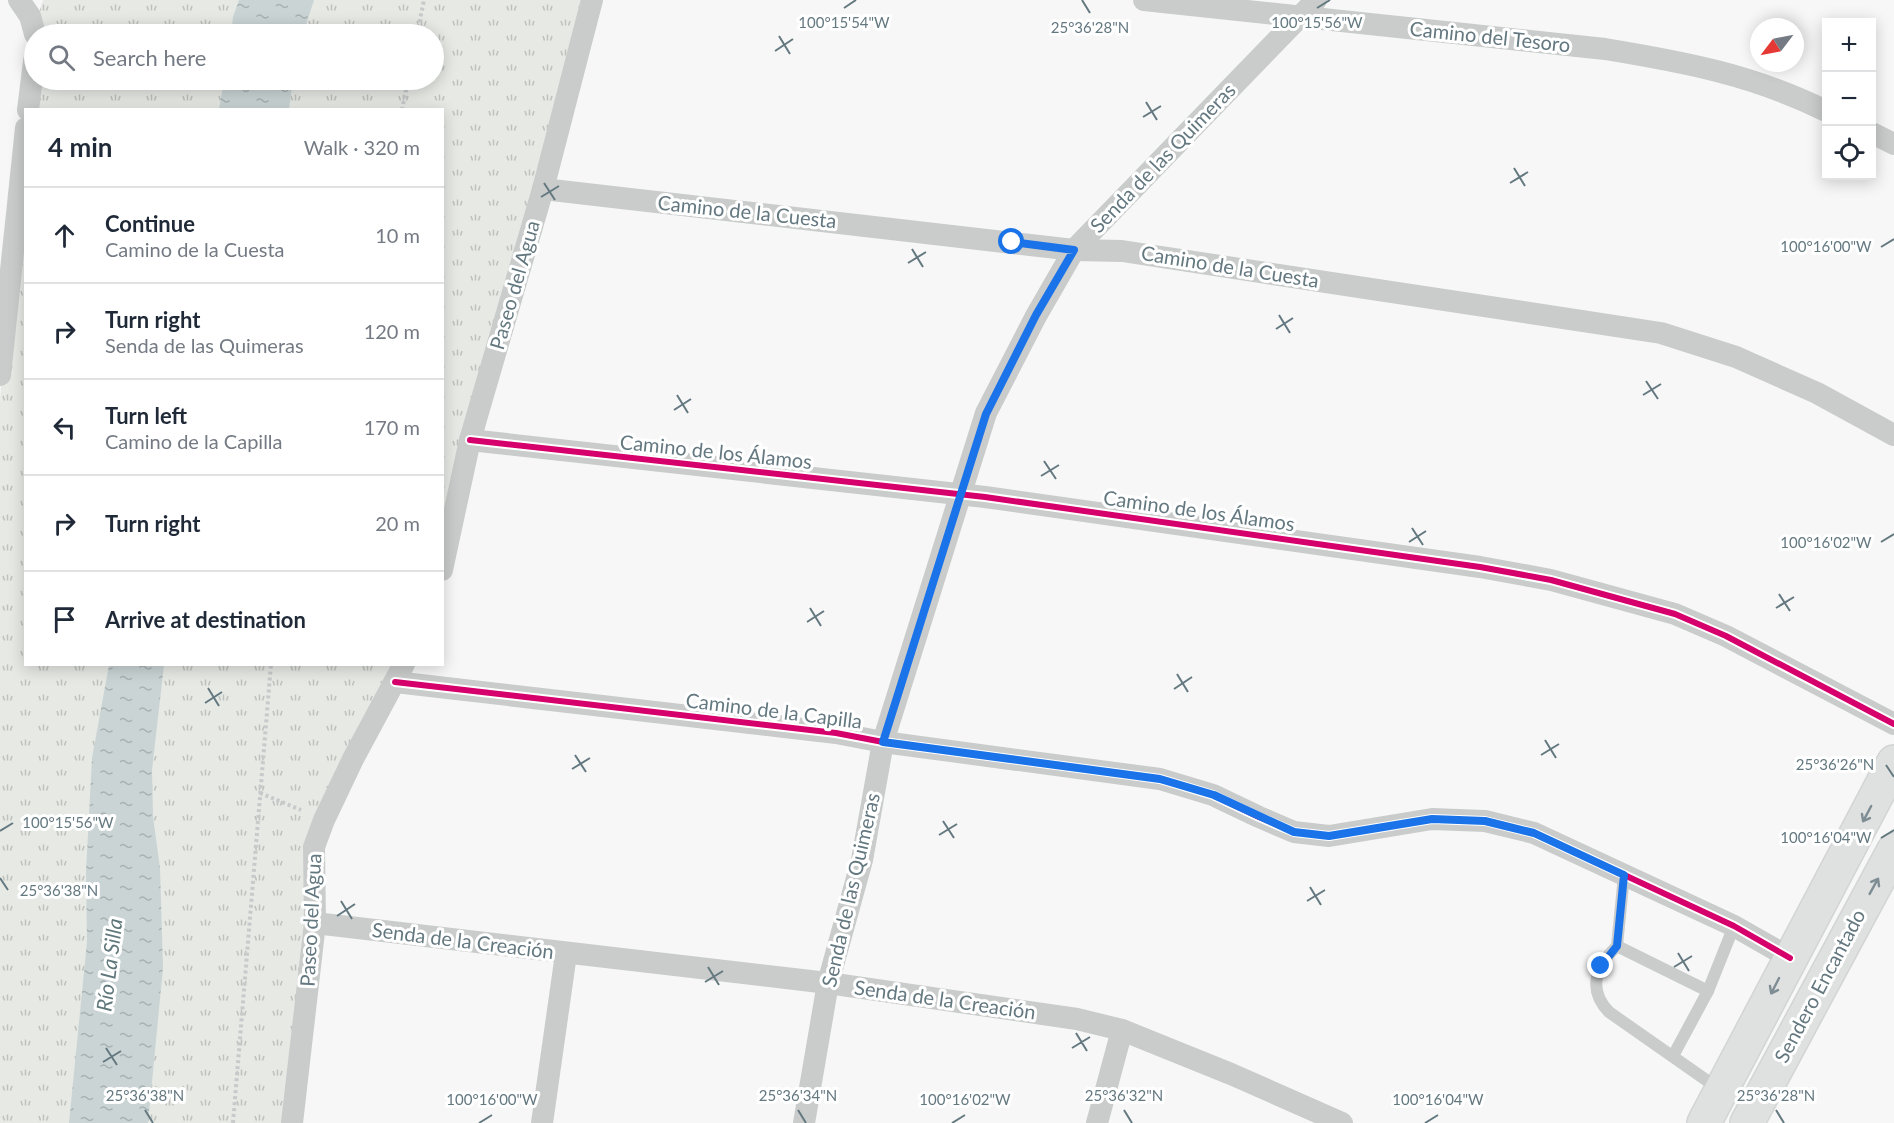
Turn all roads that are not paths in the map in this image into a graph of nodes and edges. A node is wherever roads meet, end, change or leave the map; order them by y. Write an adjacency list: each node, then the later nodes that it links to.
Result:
1 (19, 0): 6 (street)
2 (592, 0): 13 (street, Paseo del Agua)
3 (1144, 0): 5 (street, Camino del Tesoro)
4 (1316, 0): 5 (street, Senda de las Quimeras)
5 (1299, 17): 9 (street, Camino del Tesoro); 14 (street, Senda de las Quimeras)
6 (32, 24)
7 (30, 90): 8 (street)
8 (28, 108)
9 (1822, 108)
10 (1876, 135): 11 (street)
11 (1894, 144)
12 (24, 147): 15 (street)
13 (543, 189): 14 (street, Camino de la Cuesta); 17 (street, Paseo del Agua)
14 (1074, 250): 16 (street, Camino de la Cuesta); 18 (street, Senda de las Quimeras)
15 (0, 375)
16 (1894, 435)
17 (470, 440): 18 (street, Camino de los Álamos); 19 (street, Paseo del Agua)
18 (960, 494): 21 (street, Camino de los Álamos); 22 (street, Senda de las Quimeras)
19 (444, 561)
20 (399, 673): 22 (street, Camino de la Capilla); 26 (street, Paseo del Agua)
21 (1894, 724)
22 (883, 742): 25 (street, Camino de la Capilla); 31 (street, Senda de las Quimeras)
23 (1894, 762): 30 (street, Sendero Encantado, one-way to 30)
24 (1894, 850): 42 (street, Sendero Encantado, one-way to 24)
25 (1624, 875): 27 (street, Camino de la Capilla); 28 (lane)
26 (315, 923): 29 (street, Senda de la Creación); 36 (street, Paseo del Agua)
27 (1734, 926): 30 (street, Camino de la Capilla); 32 (lane)
28 (1617, 946): 32 (lane); 34 (lane)
29 (566, 954): 31 (street, Senda de la Creación); 37 (street)
30 (1790, 958): 35 (street, Sendero Encantado, one-way to 35)
31 (828, 983): 33 (street, Senda de la Creación); 38 (street, Senda de las Quimeras)
32 (1708, 991): 34 (lane)
33 (1122, 1030): 39 (street); 40 (street, Senda de la Creación)
34 (1674, 1056): 35 (lane)
35 (1722, 1091): 41 (street, Sendero Encantado)
36 (292, 1123)
37 (542, 1123)
38 (804, 1123)
39 (1098, 1123)
40 (1342, 1123)
41 (1704, 1123)
42 (1747, 1123)

